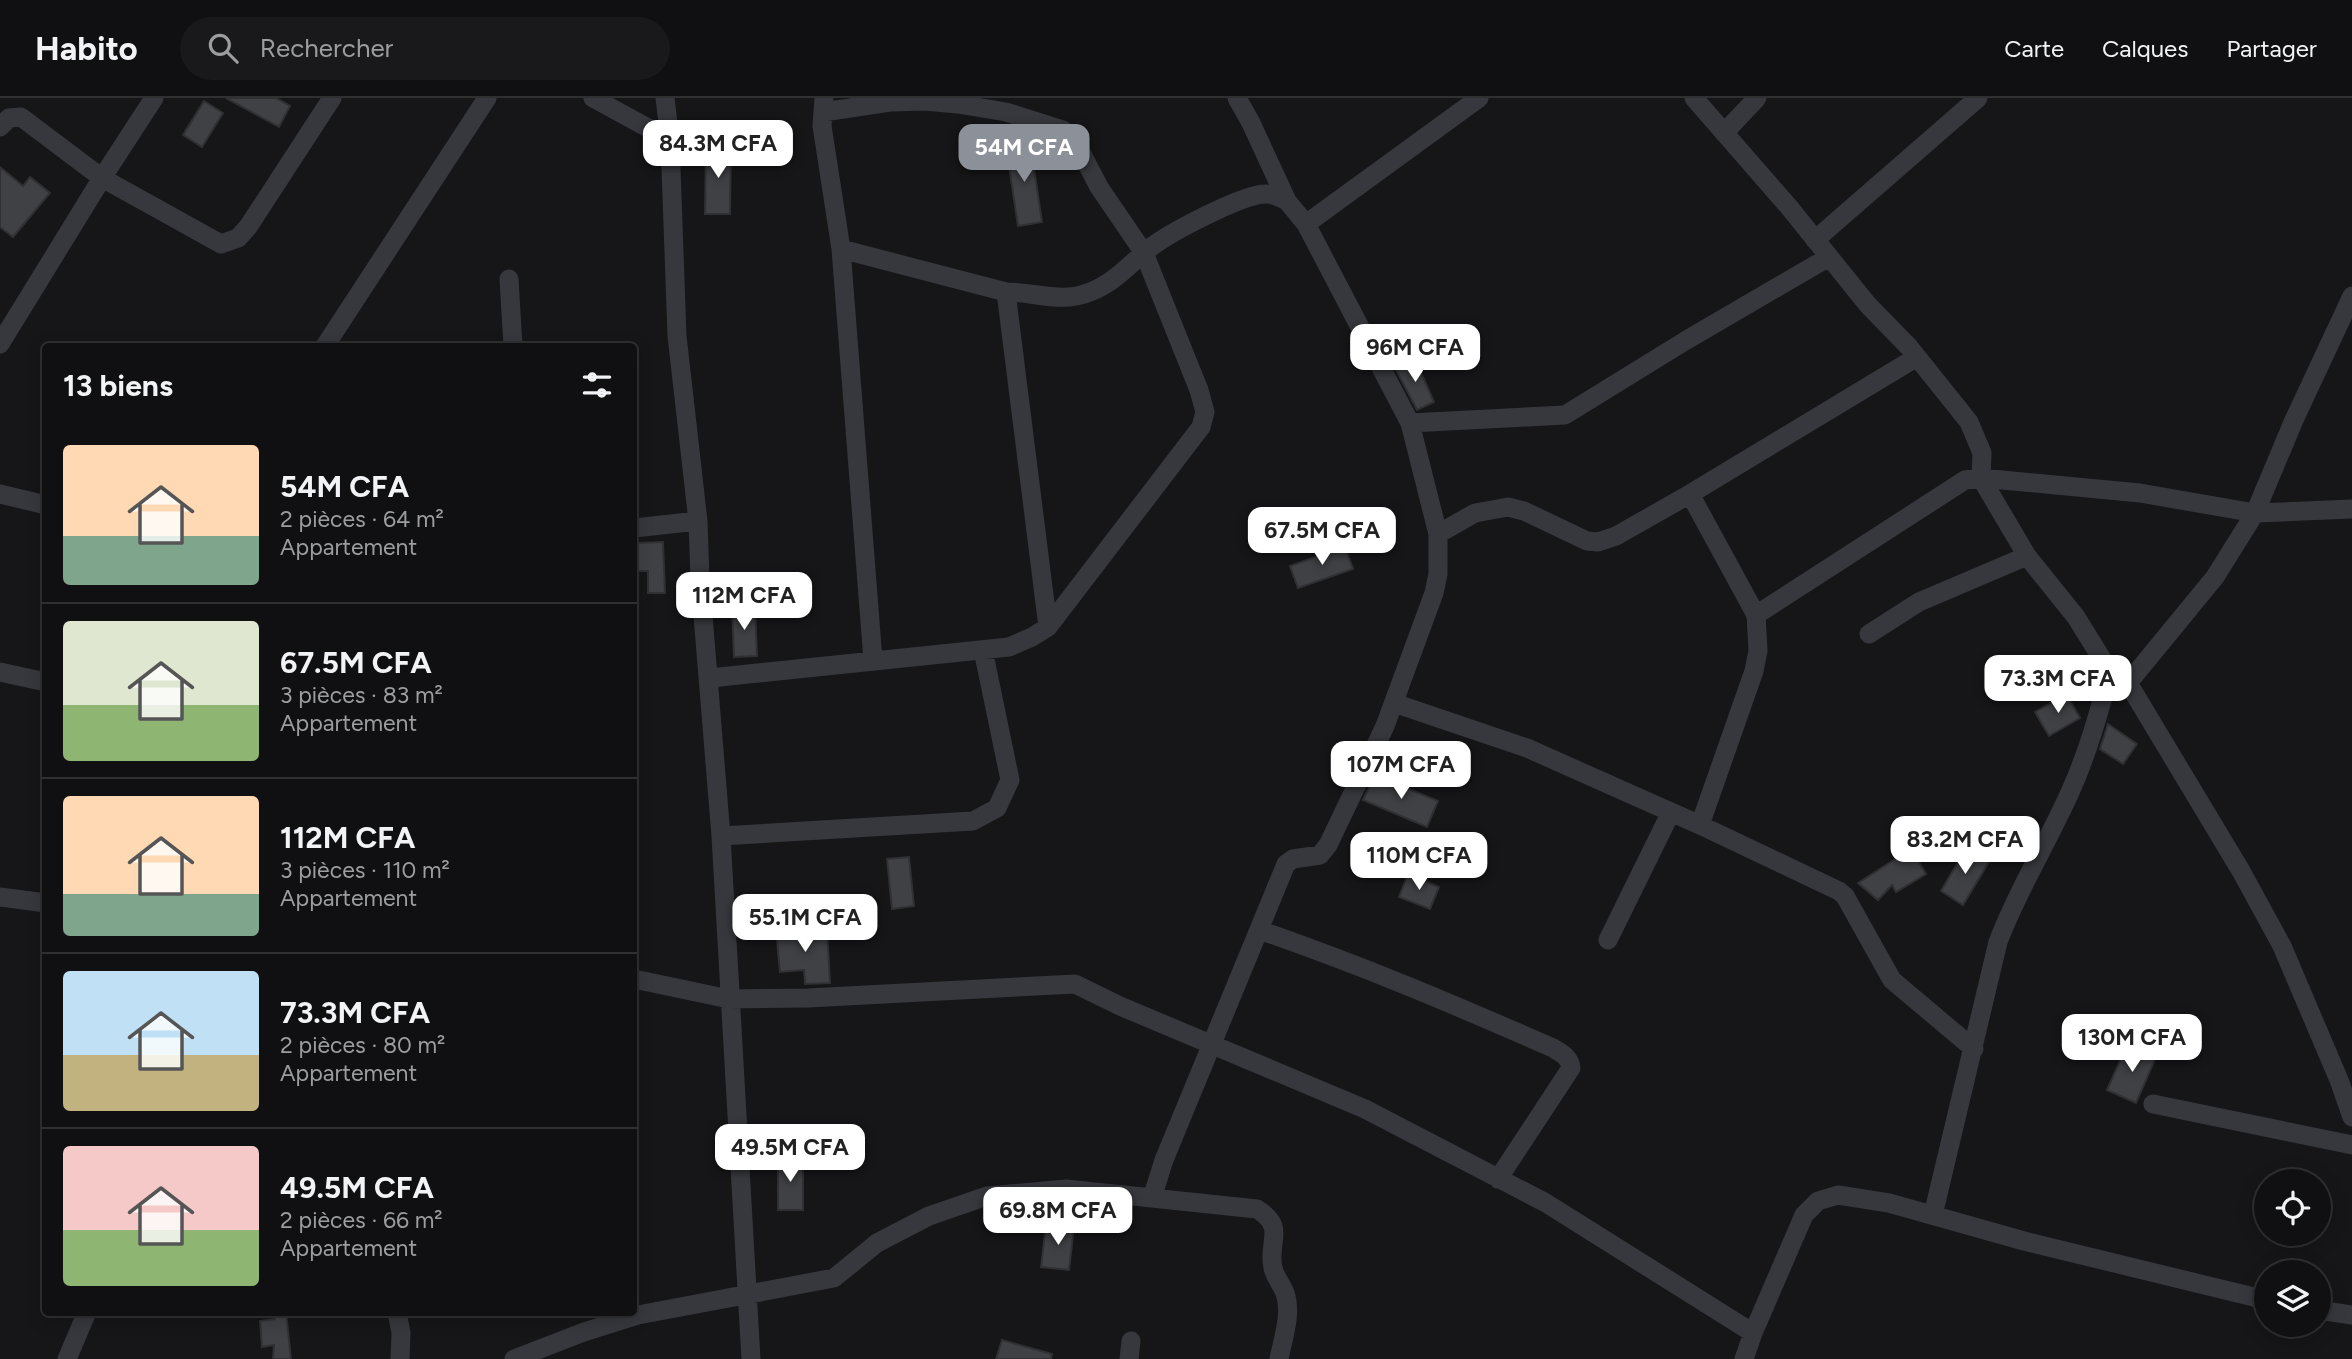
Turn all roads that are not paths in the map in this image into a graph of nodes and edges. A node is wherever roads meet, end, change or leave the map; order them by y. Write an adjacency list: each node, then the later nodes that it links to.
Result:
1 (154, 98): 15 (street)
2 (332, 98): 15 (street)
3 (487, 98): 26 (street)
4 (593, 98): 14 (street)
5 (665, 98): 14 (street)
6 (1237, 98): 16 (street)
7 (1479, 98): 17 (street)
8 (1694, 98): 13 (street)
9 (1757, 98): 13 (street)
10 (1978, 98): 18 (street)
11 (823, 105): 19 (street); 20 (street)
12 (0, 127): 15 (street)
13 (1724, 133): 18 (street)
14 (670, 140): 37 (street)
15 (102, 178): 28 (street)
16 (1287, 201): 17 (street); 20 (street)
17 (1306, 224): 30 (street)
18 (1815, 240): 21 (street)
19 (841, 249): 23 (street); 45 (street)
20 (1144, 253): 23 (street); 42 (street)
21 (1829, 257): 29 (street); 30 (street)
22 (509, 279): 27 (street)
23 (1006, 292): 42 (street)
24 (2352, 296): 25 (street)
25 (2343, 337): 36 (street)
26 (327, 343)
27 (513, 343)
28 (0, 344)
29 (1917, 357): 31 (street); 33 (street)
30 (1410, 423): 39 (street)
31 (1980, 478): 36 (street); 40 (street); 41 (street)
32 (0, 494): 34 (street)
33 (1690, 494): 39 (street); 41 (street)
34 (42, 504)
35 (2352, 509): 36 (street)
36 (2255, 513): 50 (street)
37 (698, 521): 38 (street); 48 (street)
38 (637, 528)
39 (1438, 534): 51 (street)
40 (2027, 556): 43 (street); 47 (street)
41 (1756, 615): 53 (street)
42 (1048, 627): 44 (street)
43 (1869, 634)
44 (983, 650): 45 (street); 54 (street)
45 (873, 660): 48 (street)
46 (0, 672): 49 (street)
47 (2110, 672): 50 (street); 62 (street)
48 (710, 678): 54 (street)
49 (42, 681)
50 (2127, 683): 64 (street)
51 (1394, 703): 52 (street); 57 (street)
52 (1671, 812): 53 (street); 58 (street)
53 (1700, 825): 62 (street)
54 (721, 836): 60 (street)
55 (0, 897): 56 (street)
56 (42, 902)
57 (1259, 930): 61 (street); 66 (street)
58 (1608, 940)
59 (637, 980): 60 (street)
60 (729, 999): 61 (street); 69 (street)
61 (1212, 1045): 66 (street); 67 (street)
62 (1974, 1049): 68 (street)
63 (2153, 1104): 65 (street)
64 (2352, 1117)
65 (2352, 1146)
66 (1499, 1179): 77 (street)
67 (1152, 1198): 69 (street); 82 (street)
68 (1933, 1215): 70 (street); 77 (street)
69 (748, 1296): 72 (street); 81 (street)
70 (2254, 1297)
71 (2331, 1312): 73 (street)
72 (637, 1315)
73 (2352, 1315)
74 (85, 1316): 79 (street)
75 (398, 1316): 80 (street)
76 (635, 1316): 78 (street)
77 (1753, 1333): 83 (street)
78 (526, 1357)
79 (66, 1359)
80 (400, 1359)
81 (751, 1359)
82 (1279, 1359)
83 (1744, 1359)

